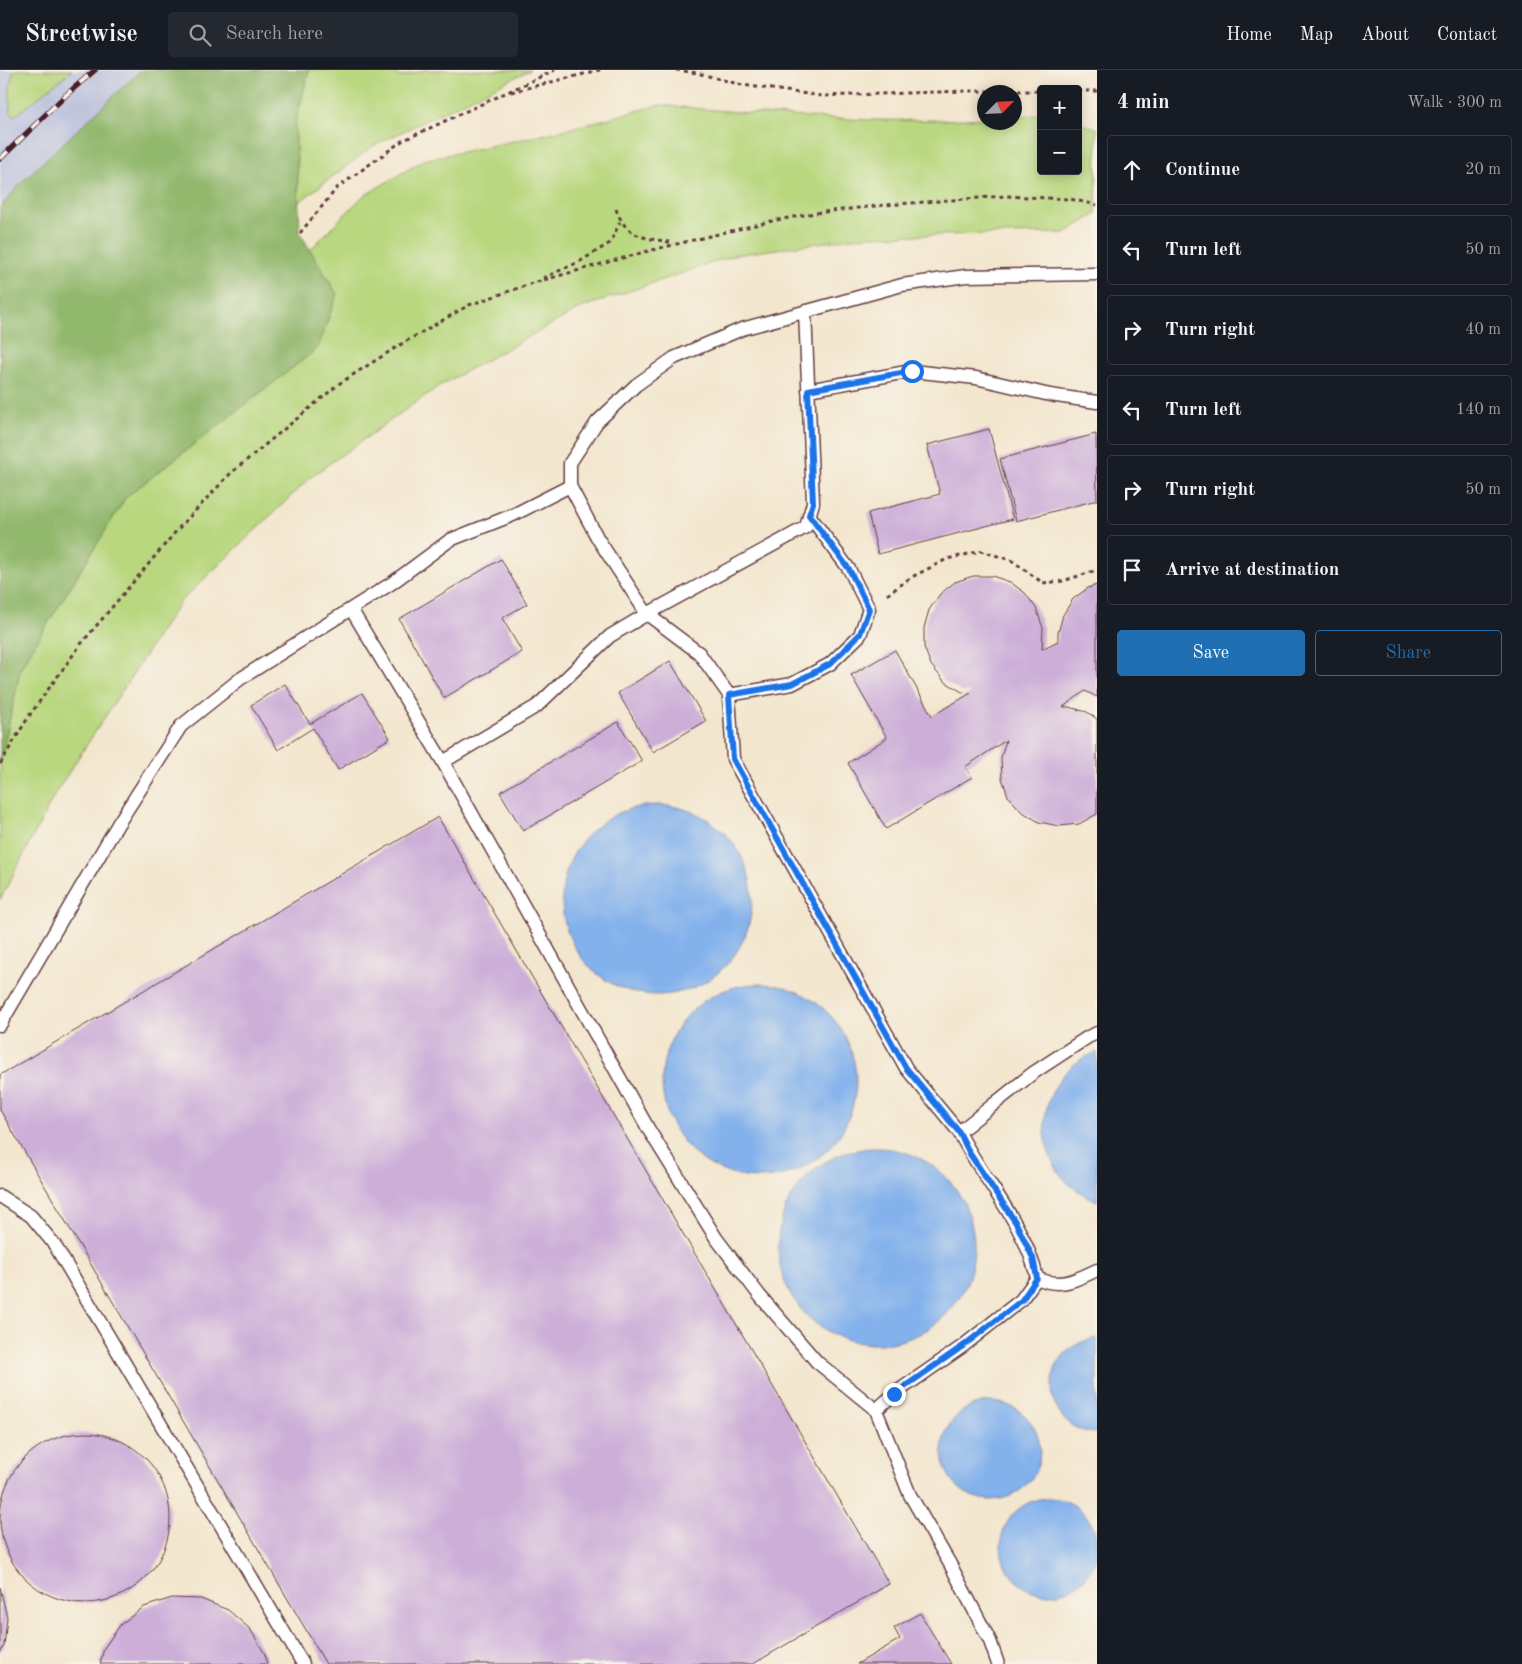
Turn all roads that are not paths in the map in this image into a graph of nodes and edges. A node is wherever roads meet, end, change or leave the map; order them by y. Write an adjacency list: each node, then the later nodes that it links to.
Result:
1 (1097, 274): 2 (lane)
2 (805, 312): 3 (lane); 5 (lane)
3 (808, 390): 4 (lane); 6 (lane)
4 (1097, 402)
5 (570, 486): 7 (lane); 8 (lane)
6 (809, 515): 8 (lane); 9 (lane)
7 (351, 609): 10 (lane); 11 (lane)
8 (647, 614): 9 (lane); 10 (lane)
9 (729, 695): 13 (lane)
10 (443, 762): 17 (lane)
11 (0, 1025)
12 (1097, 1033): 13 (lane)
13 (959, 1132): 16 (lane)
14 (0, 1196): 18 (lane)
15 (1097, 1270): 16 (lane)
16 (1037, 1278): 17 (lane)
17 (876, 1410): 19 (lane)
18 (302, 1664)
19 (998, 1664)

